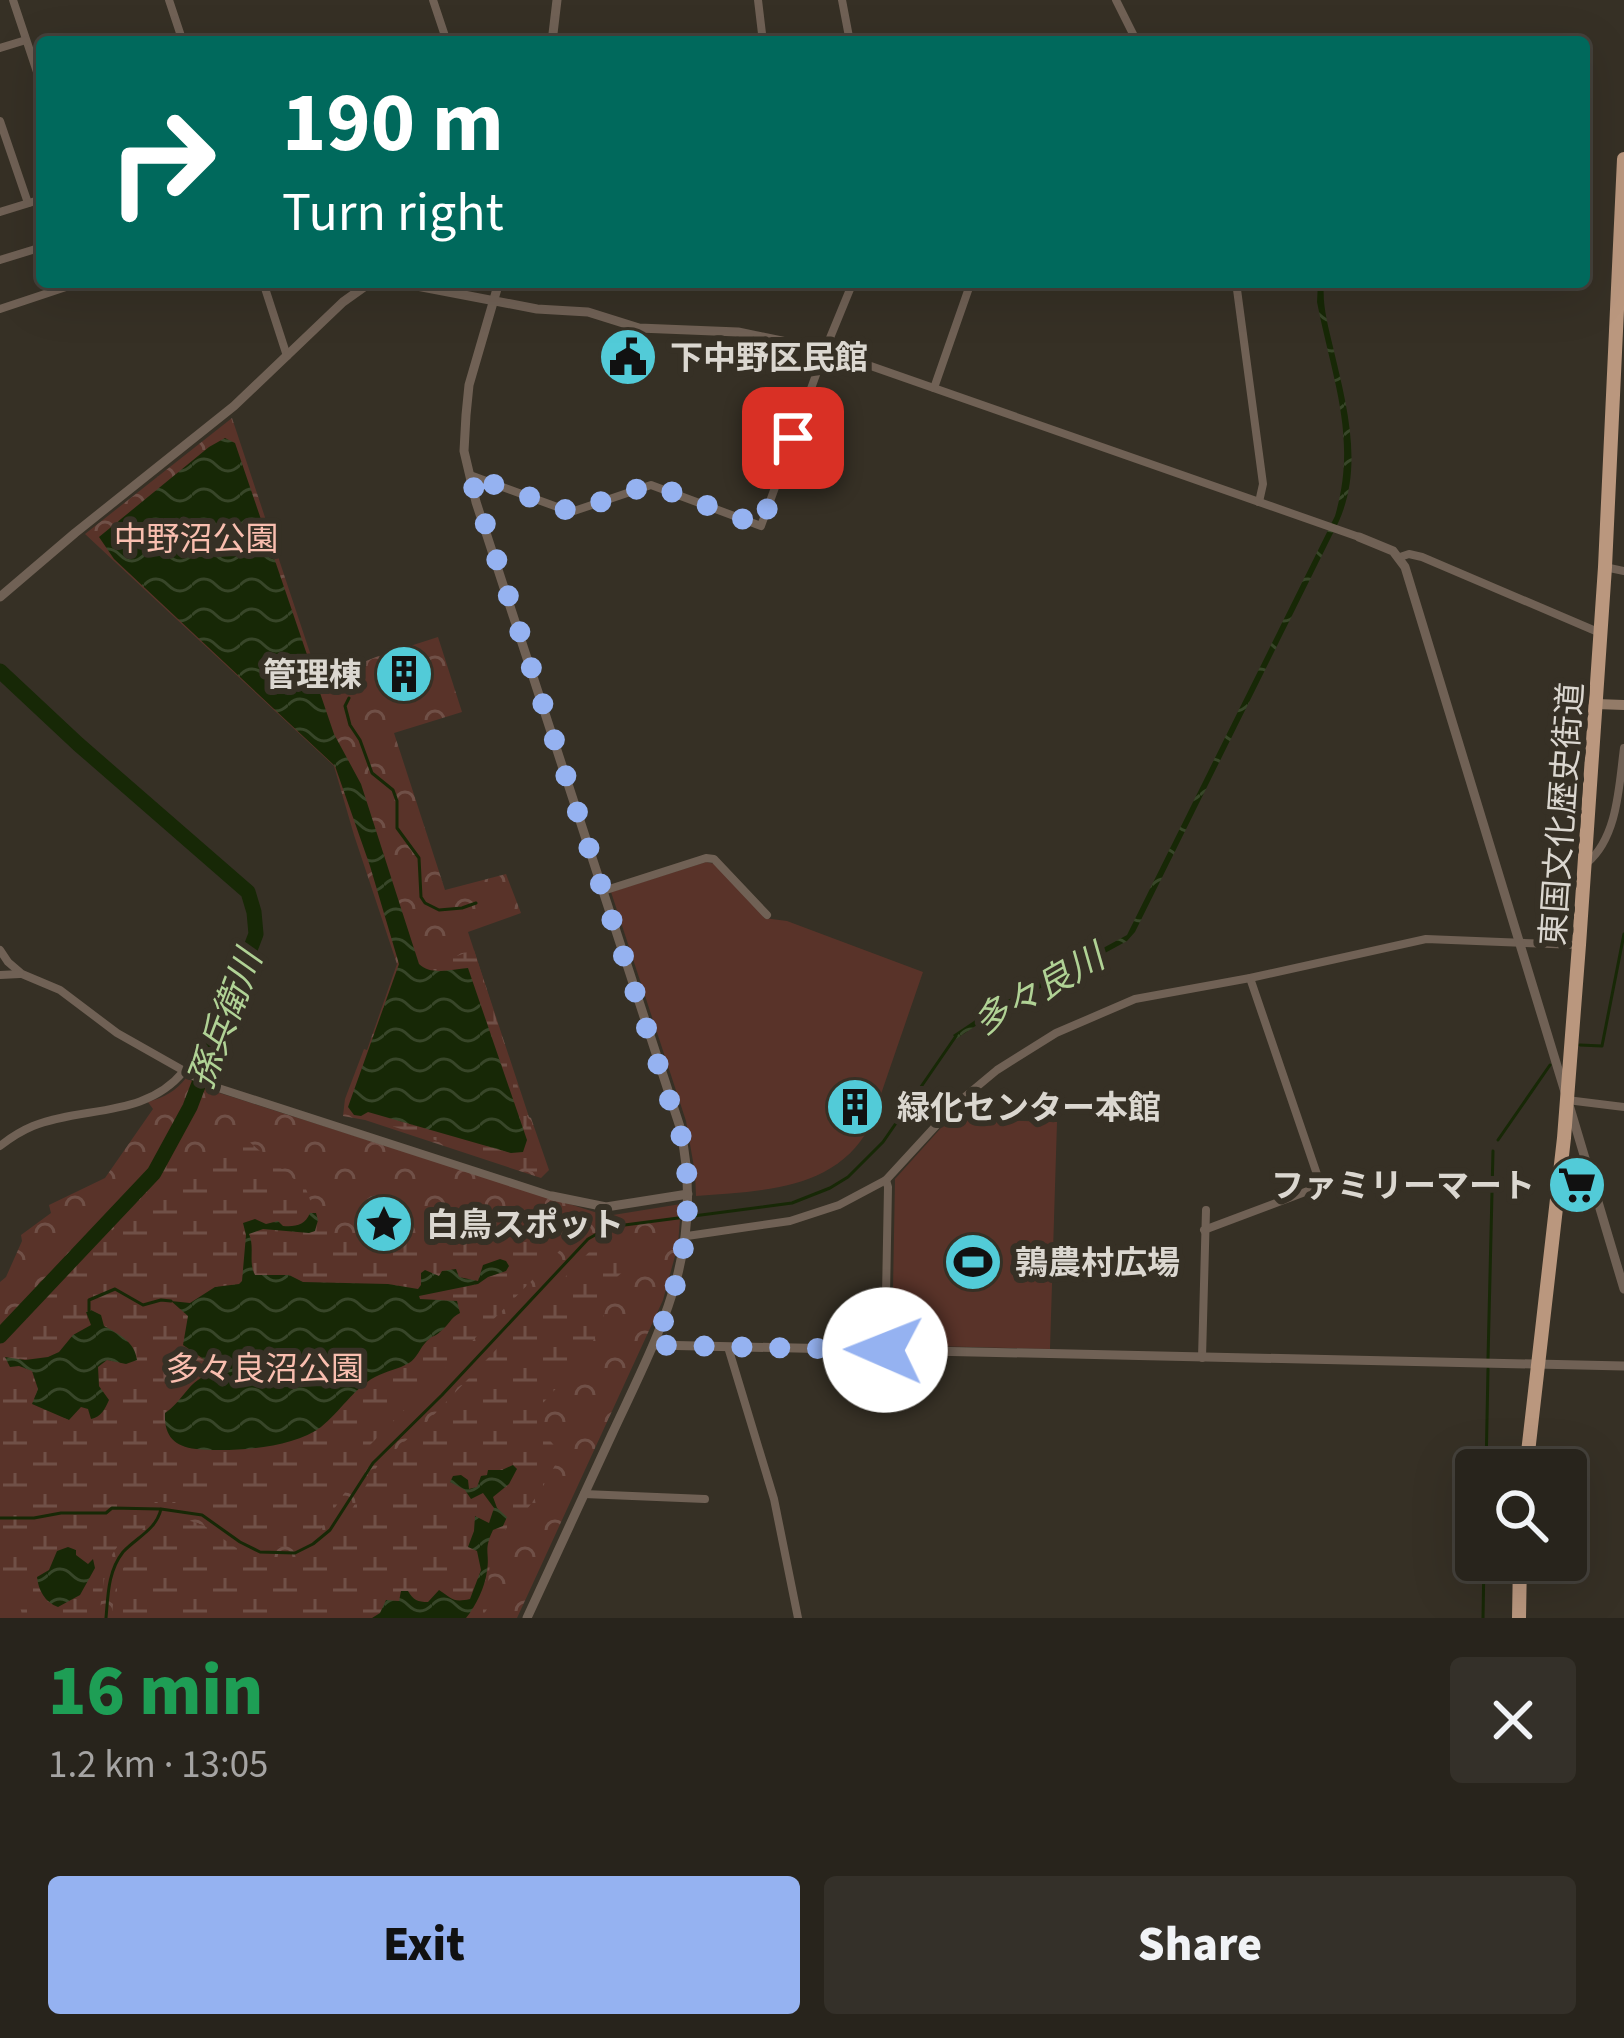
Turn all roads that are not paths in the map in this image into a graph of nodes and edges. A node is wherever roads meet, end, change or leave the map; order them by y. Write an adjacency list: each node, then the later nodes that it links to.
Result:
1 (13, 0): 14 (street)
2 (169, 0): 8 (street)
3 (433, 0): 9 (street)
4 (557, 0): 10 (street)
5 (758, 0): 11 (street)
6 (842, 0): 12 (street)
7 (1116, 0): 13 (street)
8 (181, 36)
9 (446, 36)
10 (553, 36)
11 (762, 36)
12 (849, 36)
13 (1134, 36)
14 (26, 40): 15 (street); 16 (street)
15 (0, 48)
16 (36, 69)
17 (0, 121): 20 (street)
18 (1624, 159): 41 (highway, 東国文化歴史街道)
19 (36, 201): 20 (street)
20 (28, 203): 21 (street)
21 (0, 212)
22 (36, 249): 23 (street)
23 (0, 260)
24 (63, 288): 33 (street)
25 (264, 288): 35 (street)
26 (363, 288): 35 (street)
27 (431, 288): 32 (street)
28 (497, 288): 32 (street)
29 (851, 288): 34 (street)
30 (969, 288): 36 (street)
31 (1237, 288): 38 (street)
32 (494, 299): 34 (street); 37 (street)
33 (0, 309)
34 (825, 350): 36 (street); 37 (street)
35 (287, 356): 43 (street)
36 (934, 388): 38 (street)
37 (470, 476): 49 (street)
38 (1259, 502): 39 (street)
39 (1353, 534): 40 (street)
40 (1400, 557): 44 (street); 51 (street)
41 (1605, 567): 42 (street); 44 (highway, 東国文化歴史街道)
42 (1624, 571)
43 (0, 597)
44 (1601, 633): 45 (highway, 東国文化歴史街道)
45 (1596, 704): 46 (main road); 48 (highway, 東国文化歴史街道)
46 (1624, 705)
47 (1624, 748): 48 (street)
48 (1585, 865): 52 (highway, 東国文化歴史街道)
49 (603, 891): 50 (street); 63 (street)
50 (767, 915)
51 (1521, 944): 52 (street); 56 (street); 58 (street)
52 (1579, 945): 58 (highway, 東国文化歴史街道)
53 (0, 950): 55 (street)
54 (0, 974): 55 (street)
55 (22, 974): 57 (street)
56 (1250, 978): 61 (street); 65 (street)
57 (186, 1073): 60 (street); 62 (street)
58 (1567, 1100): 59 (street); 67 (street); 72 (highway, 東国文化歴史街道)
59 (1624, 1107)
60 (0, 1146)
61 (886, 1180): 66 (street); 70 (street)
62 (552, 1196): 63 (street)
63 (688, 1199): 66 (street)
64 (1206, 1210): 65 (street)
65 (1204, 1230): 71 (street)
66 (687, 1234): 68 (street)
67 (1624, 1288)
68 (654, 1345): 69 (street); 75 (street)
69 (728, 1347): 70 (street); 79 (street)
70 (885, 1350): 71 (street)
71 (1202, 1358): 72 (street)
72 (1538, 1364): 73 (street); 74 (highway, 東国文化歴史街道)
73 (1624, 1366)
74 (1528, 1449)
75 (584, 1494): 76 (street); 78 (street)
76 (705, 1499)
77 (1520, 1581): 80 (highway)
78 (527, 1618)
79 (798, 1618)
80 (1519, 1618)

